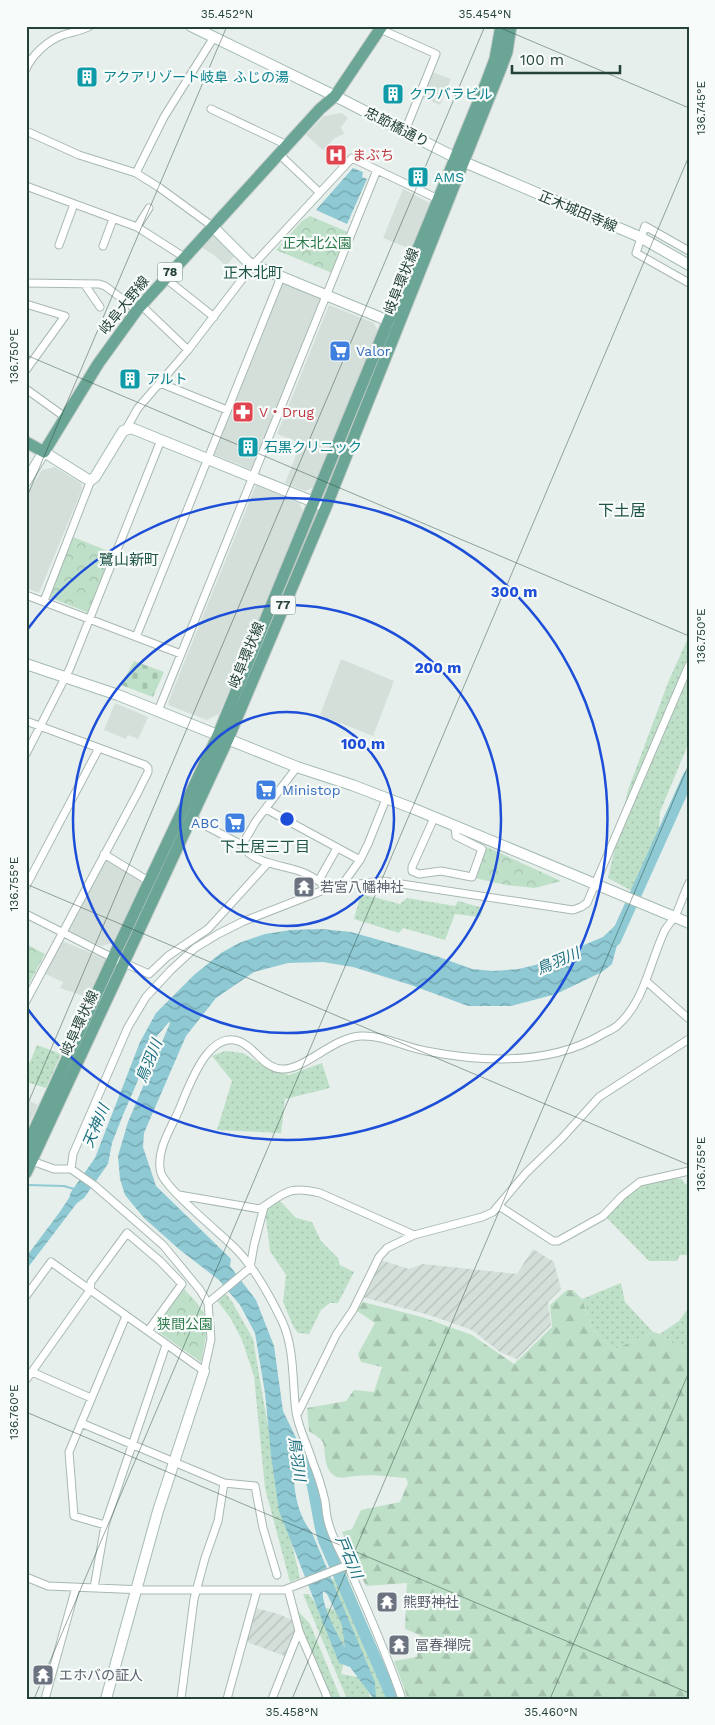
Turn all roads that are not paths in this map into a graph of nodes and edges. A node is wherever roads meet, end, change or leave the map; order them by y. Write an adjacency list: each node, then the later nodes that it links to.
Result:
1 (90, 26): 7 (street)
2 (192, 26): 6 (street, 忠節橋通り)
3 (501, 26): 14 (main road, 岐阜環状線 / 77)
4 (511, 26): 14 (main road, 岐阜環状線 / 77)
5 (378, 27): 8 (main road, 岐阜大野線 / 78); 10 (street)
6 (214, 37): 8 (street, 忠節橋通り); 16 (street)
7 (27, 65)
8 (332, 94): 10 (street, 忠節橋通り); 12 (main road, 岐阜大野線 / 78)
9 (211, 109): 12 (street)
10 (405, 131): 14 (street, 忠節橋通り)
11 (26, 132): 16 (street)
12 (287, 145): 13 (main road, 岐阜大野線 / 78)
13 (279, 154): 18 (street); 23 (main road, 岐阜大野線 / 78)
14 (460, 159): 19 (main road, 岐阜環状線 / 77); 25 (street, 正木城田寺線); 43 (main road, 岐阜環状線 / 77)
15 (377, 170): 18 (street); 19 (street); 37 (street)
16 (136, 173): 23 (street)
17 (26, 186): 20 (street)
18 (319, 192): 30 (street)
19 (438, 199): 42 (main road, 岐阜環状線 / 77)
20 (74, 204): 22 (street); 26 (street)
21 (150, 208): 24 (street)
22 (113, 219): 24 (street); 27 (street)
23 (212, 226): 29 (main road, 岐阜大野線 / 78); 30 (street)
24 (137, 227): 29 (street)
25 (640, 238): 28 (street); 31 (street, 正木城田寺線); 35 (street)
26 (59, 244)
27 (103, 246)
28 (689, 251)
29 (184, 257): 33 (main road, 岐阜大野線 / 78)
30 (253, 265): 32 (street); 41 (street)
31 (689, 266)
32 (281, 277): 37 (street); 48 (street)
33 (165, 278): 40 (main road, 岐阜大野線 / 78); 41 (street)
34 (26, 284): 36 (street)
35 (689, 284)
36 (86, 285): 39 (street); 40 (street)
37 (326, 296): 42 (street); 55 (street)
38 (26, 304): 45 (street)
39 (100, 307)
40 (139, 307): 44 (street); 49 (main road, 岐阜大野線 / 78)
41 (214, 317): 44 (street)
42 (388, 321): 43 (street); 58 (main road, 岐阜環状線 / 77)
43 (399, 326): 58 (main road, 岐阜環状線 / 77)
44 (188, 350): 46 (street)
45 (26, 370)
46 (160, 383): 48 (street); 50 (street)
47 (26, 389): 49 (street)
48 (227, 410): 54 (street)
49 (65, 417): 53 (main road, 岐阜大野線 / 78)
50 (126, 428): 51 (street); 56 (street)
51 (161, 440): 54 (street); 61 (street)
52 (26, 442): 53 (main road)
53 (44, 452): 56 (street); 57 (street)
54 (207, 459): 55 (street); 62 (street)
55 (253, 478): 58 (street); 63 (street)
56 (91, 480): 60 (street)
57 (26, 481)
58 (320, 505): 70 (main road, 岐阜環状線 / 77)
59 (26, 595): 60 (street)
60 (44, 601): 61 (street)
61 (90, 620): 62 (street); 66 (street)
62 (136, 637): 63 (street)
63 (181, 654): 67 (street)
64 (26, 664): 66 (street)
65 (689, 665): 88 (street)
66 (66, 676): 67 (street); 69 (street)
67 (158, 711): 70 (street)
68 (26, 721): 69 (street)
69 (41, 726): 71 (street); 72 (street)
70 (223, 737): 73 (street); 76 (main road, 岐阜環状線 / 77); 85 (main road, 岐阜環状線 / 77)
71 (99, 748): 81 (street); 89 (street)
72 (26, 754)
73 (297, 767): 74 (street); 75 (street)
74 (386, 798): 77 (street); 82 (street)
75 (266, 809): 79 (street); 80 (street)
76 (191, 818): 79 (street); 95 (main road, 岐阜環状線 / 77)
77 (434, 818): 78 (street); 78 (street)
78 (455, 827): 88 (street)
79 (242, 845): 83 (street)
80 (337, 848): 82 (street); 84 (street)
81 (104, 854): 85 (street); 94 (street)
82 (360, 860): 87 (street)
83 (266, 864): 84 (street); 95 (street)
84 (319, 880): 90 (street)
85 (150, 882): 95 (main road, 岐阜環状線 / 77)
86 (689, 883): 92 (street)
87 (342, 885): 88 (street); 90 (street)
88 (598, 885): 92 (street)
89 (26, 886)
90 (329, 888): 102 (street)
91 (26, 914): 94 (street)
92 (672, 916): 93 (street); 96 (street)
93 (689, 923)
94 (62, 933): 95 (street); 97 (street)
95 (118, 961): 100 (main road, 岐阜環状線 / 77); 101 (main road, 岐阜環状線 / 77)
96 (646, 981): 98 (street); 105 (street)
97 (26, 1001)
98 (689, 1019)
99 (689, 1039): 106 (street)
100 (26, 1148)
101 (29, 1160): 102 (street); 104 (main road, 岐阜環状線 / 77)
102 (71, 1169): 112 (street)
103 (689, 1170): 106 (street)
104 (26, 1173)
105 (178, 1194): 107 (street); 109 (street)
106 (499, 1206): 108 (street)
107 (264, 1207): 108 (street); 109 (street)
108 (414, 1235): 120 (street)
109 (250, 1268): 112 (street); 120 (street)
110 (90, 1290): 111 (street); 113 (street); 114 (street); 117 (street)
111 (26, 1296)
112 (210, 1301): 116 (street)
113 (126, 1316): 114 (street); 119 (street)
114 (148, 1331): 115 (street)
115 (166, 1345): 116 (street); 122 (street)
116 (204, 1371): 123 (street)
117 (32, 1372): 118 (street); 119 (street)
118 (26, 1380)
119 (92, 1398): 121 (street)
120 (297, 1415): 126 (street)
121 (81, 1423): 122 (street); 125 (street)
122 (132, 1445): 123 (street); 125 (street)
123 (174, 1463): 124 (street); 132 (street)
124 (224, 1483): 127 (street); 133 (street)
125 (105, 1525): 130 (street)
126 (345, 1566): 131 (street); 142 (street)
127 (277, 1575)
128 (26, 1577): 129 (street)
129 (76, 1587): 130 (street); 138 (street)
130 (94, 1588): 132 (street)
131 (290, 1588): 134 (street); 135 (street)
132 (136, 1590): 133 (street); 136 (street)
133 (196, 1590): 134 (street); 139 (street)
134 (257, 1590): 140 (street)
135 (299, 1631): 137 (street); 141 (street)
136 (108, 1698)
137 (327, 1698)
138 (45, 1699)
139 (182, 1699)
140 (227, 1699)
141 (272, 1699)
142 (402, 1699)

